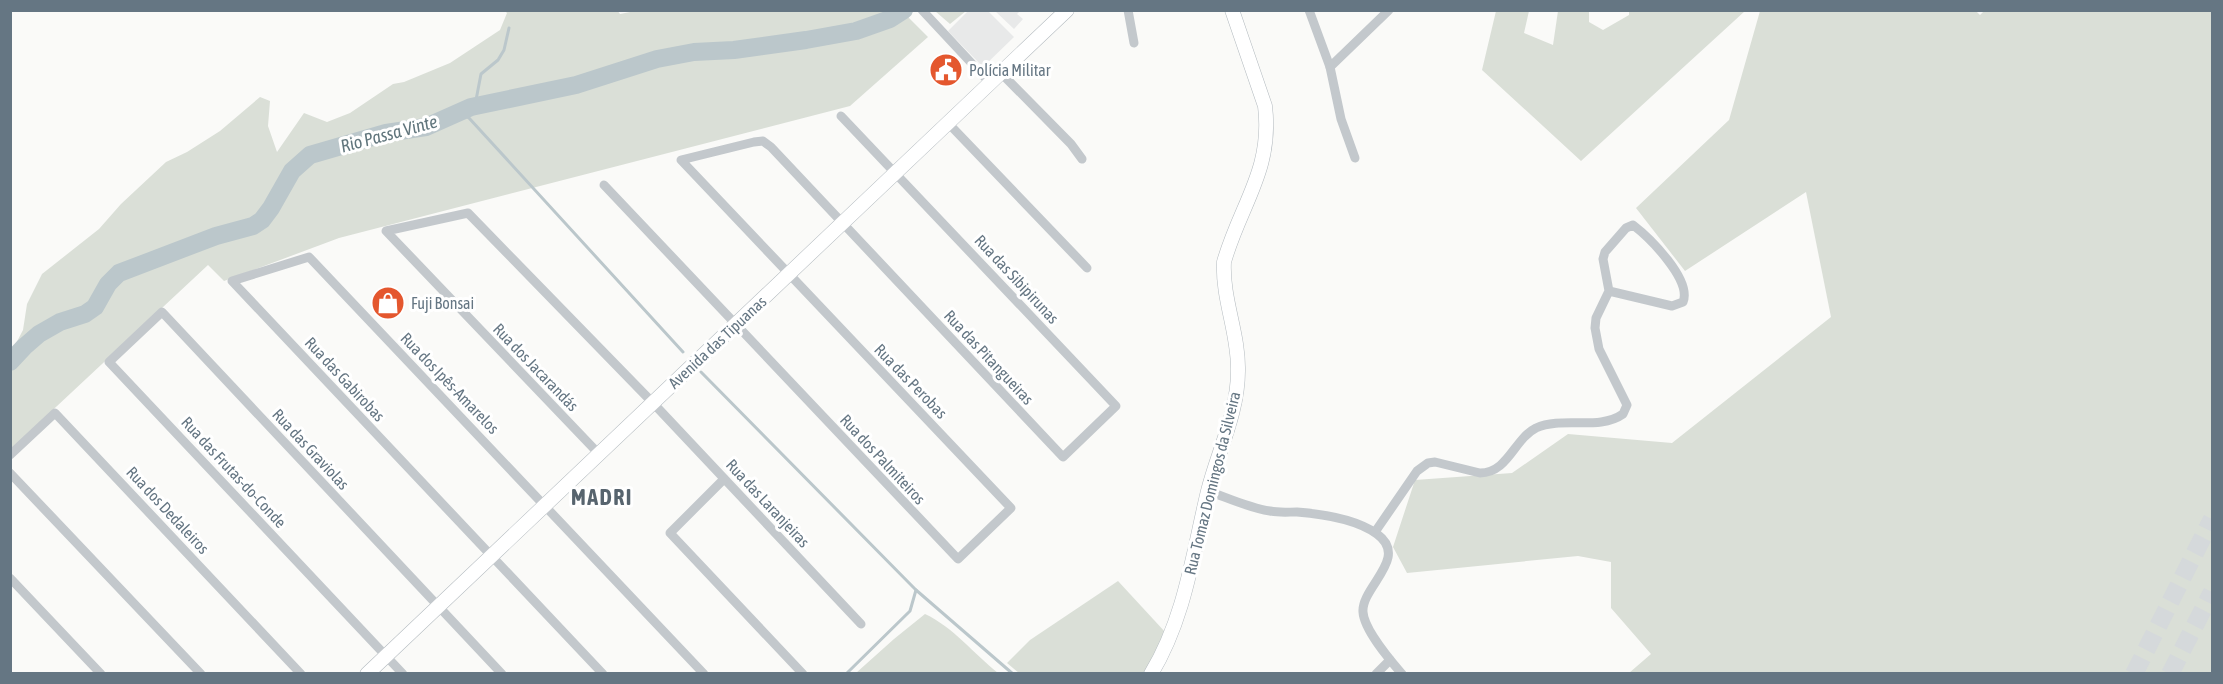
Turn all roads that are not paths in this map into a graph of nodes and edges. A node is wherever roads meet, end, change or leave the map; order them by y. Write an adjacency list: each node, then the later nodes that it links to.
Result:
1 (922, 10): 10 (street)
2 (1067, 10): 9 (main road, Avenida das Tipuanas)
3 (1128, 10): 7 (street)
4 (1232, 10): 31 (main road, Rua Tomaz Domingos da Silveira)
5 (1309, 10): 8 (street)
6 (1389, 10): 8 (street)
7 (1134, 43)
8 (1330, 67): 13 (street)
9 (1002, 74): 10 (main road, Avenida das Tipuanas); 14 (street)
10 (991, 84): 12 (main road, Avenida das Tipuanas)
11 (841, 116): 15 (street, Rua das Sibipirunas)
12 (949, 124): 15 (main road, Avenida das Tipuanas); 20 (street)
13 (1354, 158)
14 (1082, 159)
15 (896, 173): 18 (main road, Avenida das Tipuanas); 26 (street, Rua das Sibipirunas)
16 (604, 184): 24 (street)
17 (468, 213): 25 (street, Rua das Laranjeiras); 27 (street, Rua dos Jacarandás)
18 (842, 223): 21 (main road, Avenida das Tipuanas); 21 (street, Rua das Perobas); 26 (street, Rua das Pitangueiras)
19 (309, 257): 32 (street, Rua dos Ipês-Amarelos); 35 (street, Rua das Gabirobas)
20 (1087, 268)
21 (789, 274): 24 (main road, Avenida das Tipuanas); 33 (street, Rua das Perobas)
22 (1609, 291): 22 (street); 34 (street)
23 (162, 312): 37 (street, Rua das Graviolas); 39 (street, Rua das Frutas-do-Conde)
24 (736, 324): 25 (main road, Avenida das Tipuanas); 33 (street, Rua dos Palmiteiros)
25 (652, 403): 27 (main road, Avenida das Tipuanas); 30 (street, Rua das Laranjeiras)
26 (1116, 406)
27 (599, 454): 32 (main road, Avenida das Tipuanas)
28 (10, 455): 43 (street, Rua dos Dedaleiros)
29 (10, 473): 42 (street)
30 (724, 479): 38 (street, Rua das Laranjeiras); 49 (street)
31 (1209, 490): 34 (street); 50 (main road, Rua Tomaz Domingos da Silveira)
32 (545, 505): 35 (main road, Avenida das Tipuanas); 48 (street, Rua dos Ipês-Amarelos)
33 (1011, 508)
34 (1375, 532): 40 (street)
35 (491, 555): 37 (main road, Avenida das Tipuanas); 47 (street)
36 (10, 578): 41 (street)
37 (439, 606): 39 (main road, Avenida das Tipuanas); 46 (street, Rua das Graviolas)
38 (861, 624)
39 (386, 655): 44 (main road, Avenida das Tipuanas); 45 (street)
40 (1390, 660): 51 (street); 52 (street)
41 (101, 674)
42 (201, 674)
43 (301, 674)
44 (367, 674)
45 (403, 674)
46 (502, 674)
47 (603, 674)
48 (704, 674)
49 (803, 674)
50 (1150, 674)
51 (1376, 674)
52 (1402, 674)

